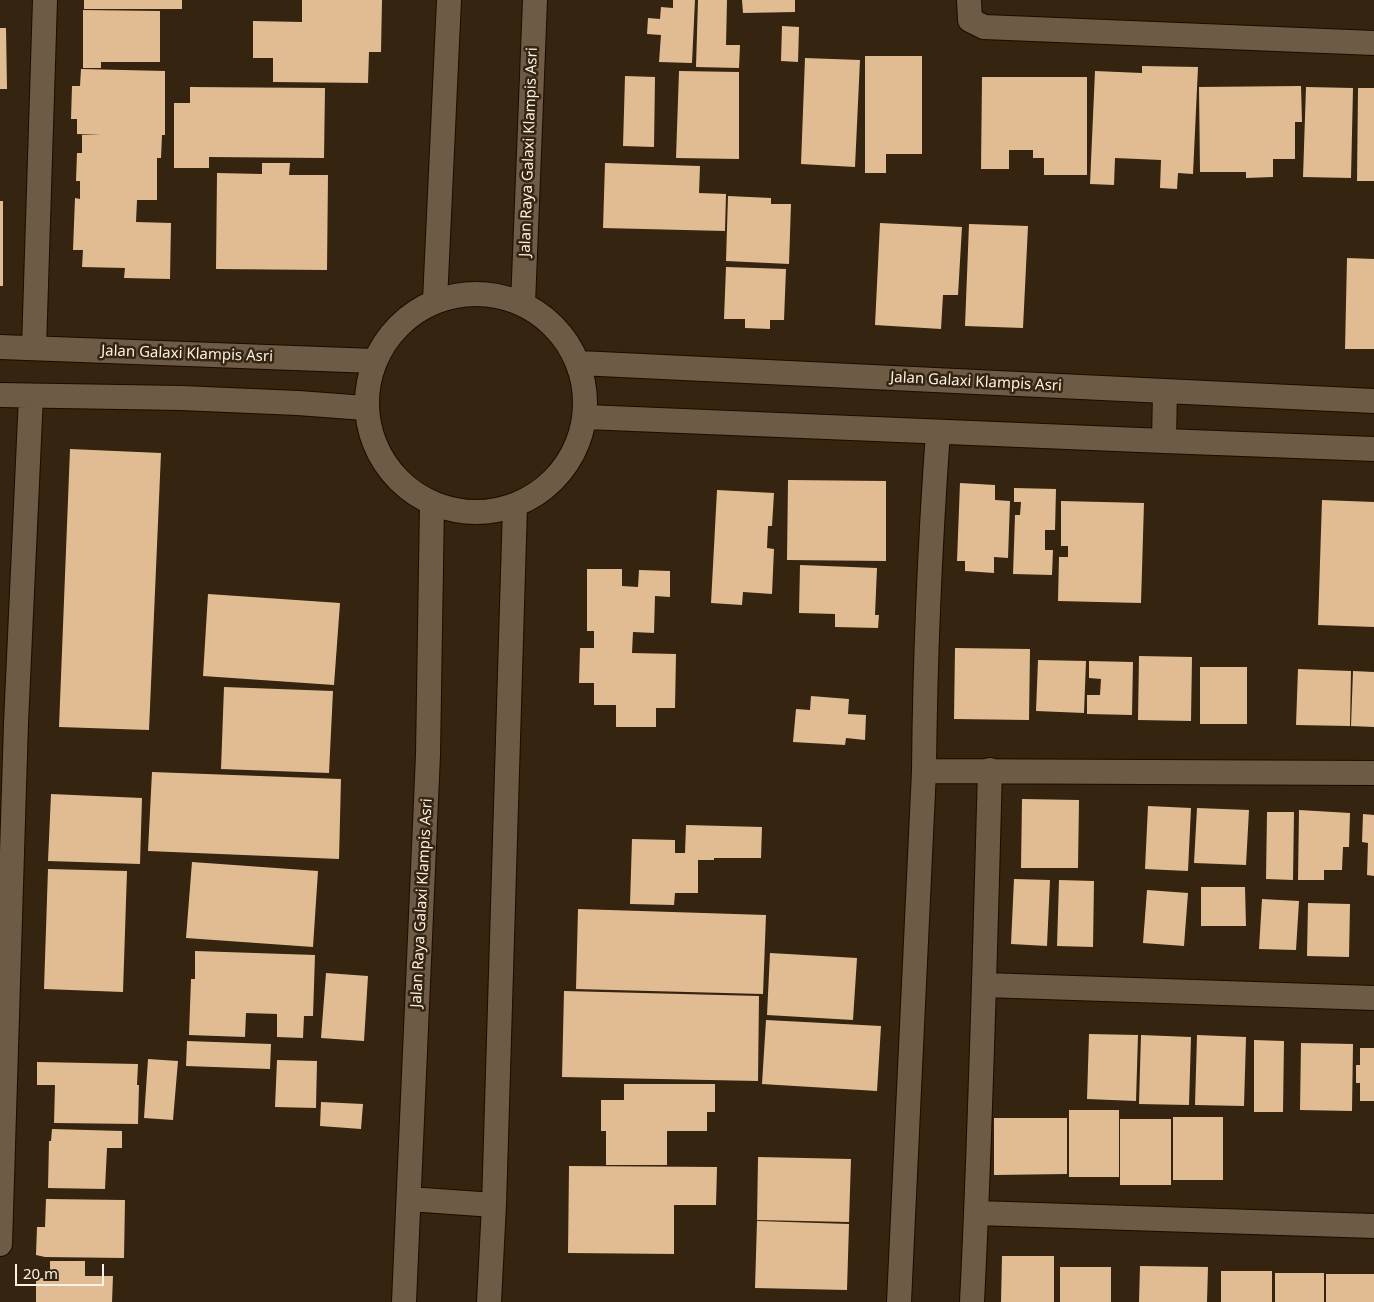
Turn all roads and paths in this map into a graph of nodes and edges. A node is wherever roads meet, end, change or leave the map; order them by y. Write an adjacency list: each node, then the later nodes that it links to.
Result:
1 (45, 0): 9 (street)
2 (449, 0): 6 (street)
3 (535, 0): 7 (street, Jalan Raya Galaxi Klampis Asri)
4 (969, 0): 5 (street)
5 (1374, 43)
6 (435, 301): 7 (street); 10 (street)
7 (523, 304): 11 (street)
8 (0, 347): 9 (street, Jalan Galaxi Klampis Asri)
9 (34, 348): 10 (street, Jalan Galaxi Klampis Asri)
10 (374, 361): 16 (street)
11 (579, 363): 12 (street, Jalan Galaxi Klampis Asri); 17 (street)
12 (1165, 391): 15 (street, Jalan Galaxi Klampis Asri); 19 (street)
13 (0, 395): 14 (street)
14 (31, 396): 16 (street); 23 (street)
15 (1374, 402)
16 (365, 408): 21 (street)
17 (586, 417): 18 (street); 22 (street)
18 (938, 432): 19 (street); 24 (street)
19 (1164, 442): 20 (street)
20 (1374, 449)
21 (432, 504): 22 (street); 29 (street, Jalan Raya Galaxi Klampis Asri)
22 (514, 506): 30 (street)
23 (8, 722): 33 (street)
24 (924, 770): 25 (street); 36 (street)
25 (990, 770): 26 (street); 27 (street)
26 (1374, 773)
27 (984, 985): 28 (street); 31 (street)
28 (1374, 998)
29 (409, 1199): 30 (street); 34 (street, Jalan Raya Galaxi Klampis Asri)
30 (494, 1205): 35 (street)
31 (977, 1213): 32 (street); 37 (street)
32 (1374, 1226)
33 (0, 1244)
34 (404, 1302)
35 (489, 1302)
36 (899, 1302)
37 (972, 1302)

